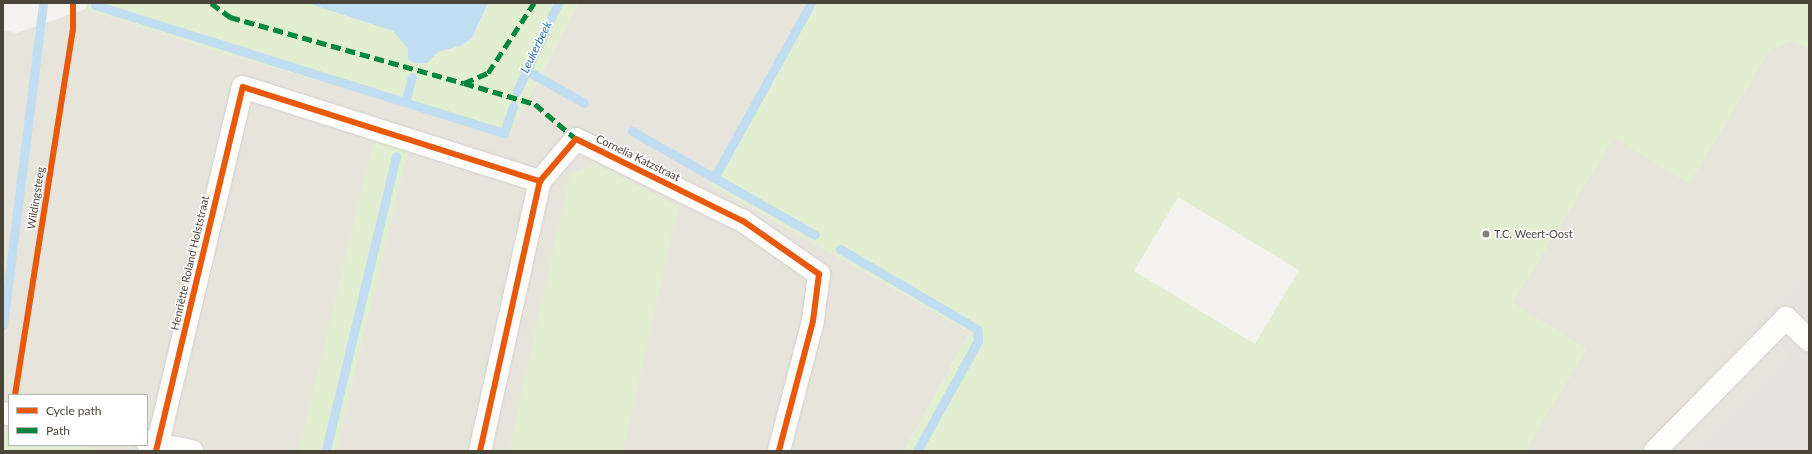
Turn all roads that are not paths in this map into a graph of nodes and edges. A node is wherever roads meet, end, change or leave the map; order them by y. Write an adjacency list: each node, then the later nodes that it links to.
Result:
1 (540, 181): 3 (street, Henriëtte Roland Holststraat); 5 (street, Cornelia Katzstraat); 6 (street, Cornelia Katzstraat)
2 (1809, 340): 7 (street)
3 (153, 446): 4 (street)
4 (192, 451)
5 (480, 451)
6 (779, 451)
7 (1655, 451)

